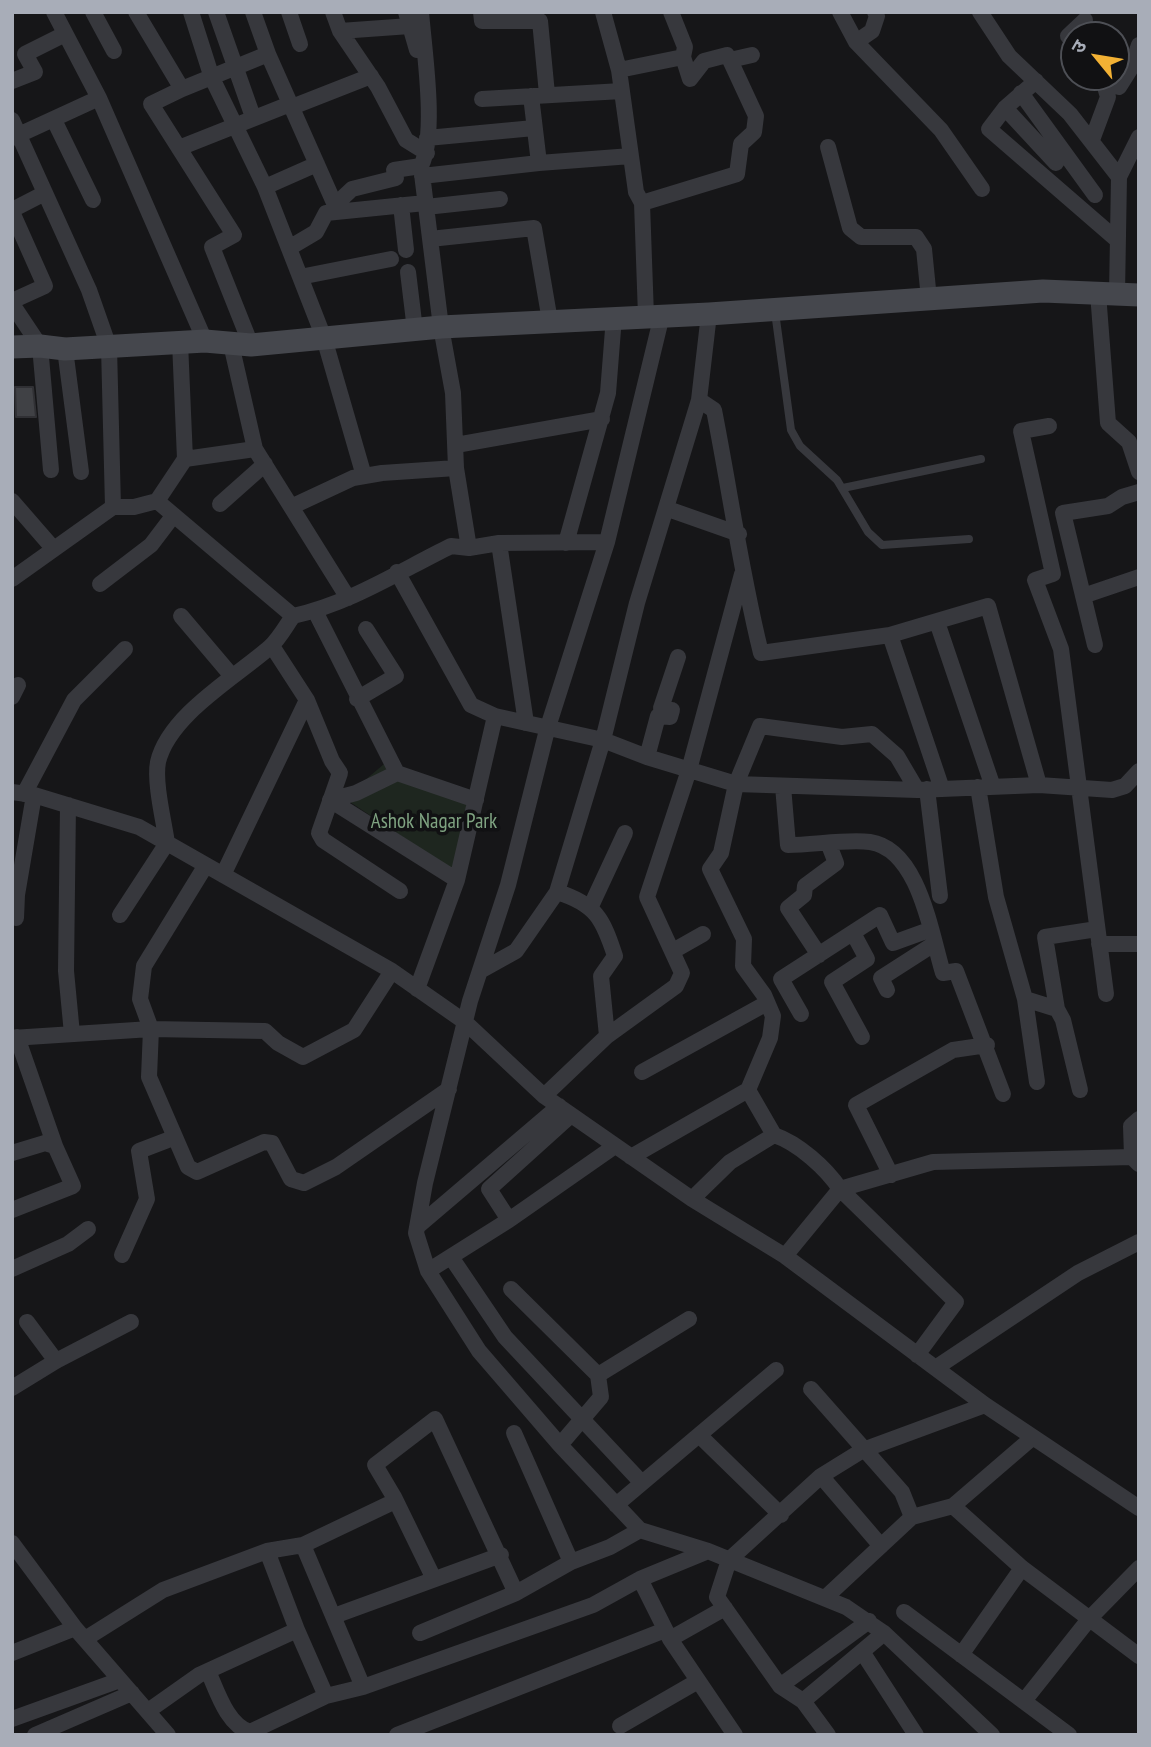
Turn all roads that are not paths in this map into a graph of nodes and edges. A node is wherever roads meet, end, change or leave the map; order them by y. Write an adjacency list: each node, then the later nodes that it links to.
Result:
1 (54, 12): 20 (street)
2 (93, 12): 24 (street)
3 (136, 12): 37 (street)
4 (191, 12): 33 (street)
5 (216, 12): 30 (street)
6 (253, 12): 25 (street)
7 (289, 12): 22 (street)
8 (333, 12): 19 (street)
9 (368, 12): 18 (street)
10 (421, 12): 36 (street)
11 (481, 12): 41 (street)
12 (604, 12): 31 (street)
13 (671, 12): 27 (street)
14 (840, 12): 21 (street)
15 (875, 12): 21 (street)
16 (980, 12): 35 (street)
17 (408, 19): 18 (street); 36 (street)
18 (373, 29): 19 (street)
19 (340, 31): 32 (street)
20 (65, 34): 34 (street); 42 (street)
21 (856, 42): 62 (street)
22 (300, 44)
23 (1139, 45): 29 (street)
24 (114, 51)
25 (268, 54): 30 (street); 44 (street)
26 (752, 55): 28 (street)
27 (683, 57): 28 (street); 31 (street)
28 (730, 60): 67 (street)
29 (1130, 64)
30 (236, 68): 33 (street); 46 (street)
31 (619, 70): 38 (street)
32 (370, 76): 44 (street); 56 (street)
33 (212, 78): 37 (street); 48 (street)
34 (12, 81)
35 (1036, 81): 40 (street); 52 (street)
36 (428, 86): 56 (street)
37 (181, 89): 53 (street)
38 (622, 91): 41 (street); 55 (street)
39 (1107, 91): 52 (street)
40 (1021, 93): 45 (street); 64 (street)
41 (539, 95): 43 (street); 49 (street)
42 (99, 98): 47 (street); 89 (street)
43 (482, 99)
44 (291, 106): 46 (street); 59 (street)
45 (1005, 108): 58 (street); 72 (street)
46 (253, 117): 48 (street)
47 (54, 120): 50 (street); 66 (street)
48 (235, 124): 53 (street); 61 (street)
49 (534, 128): 56 (street); 57 (street)
50 (15, 131): 63 (street)
51 (1139, 137): 60 (street)
52 (1092, 140): 60 (street)
53 (179, 148): 91 (street)
54 (828, 148): 79 (street)
55 (631, 156): 57 (street); 67 (street)
56 (424, 158): 57 (street); 59 (street); 69 (street)
57 (539, 163)
58 (1056, 163)
59 (317, 164): 61 (street)
60 (1119, 177): 72 (street)
61 (265, 187): 73 (street)
62 (982, 189)
63 (45, 192): 70 (street); 94 (street)
64 (1095, 195)
65 (500, 199): 69 (street)
66 (93, 200)
67 (642, 203): 83 (street)
68 (401, 205): 69 (street); 73 (street); 74 (street)
69 (426, 205): 71 (street)
70 (12, 211): 80 (street)
71 (430, 239): 85 (street); 86 (street)
72 (1116, 239): 78 (street)
73 (289, 248): 77 (street)
74 (406, 250)
75 (391, 259): 77 (street)
76 (408, 272): 87 (street)
77 (300, 277): 88 (street)
78 (1118, 294): 79 (street); 99 (street)
79 (929, 299): 81 (street)
80 (12, 302): 92 (street)
81 (774, 309): 82 (street); 110 (lane)
82 (709, 314): 83 (street); 96 (street)
83 (654, 315): 84 (street); 121 (street)
84 (614, 317): 85 (street); 97 (street)
85 (550, 321): 86 (street)
86 (440, 327): 87 (street); 100 (street)
87 (415, 330): 88 (street)
88 (324, 338): 91 (street); 109 (street)
89 (205, 341): 90 (street); 91 (street)
90 (180, 342): 94 (street); 103 (street)
91 (241, 345): 101 (street)
92 (40, 346): 93 (street); 95 (street); 106 (street)
93 (12, 347)
94 (109, 347): 95 (street); 116 (street)
95 (65, 349): 107 (street)
96 (699, 400): 117 (street); 119 (street)
97 (602, 419): 100 (street); 123 (street)
98 (1049, 426): 158 (street)
99 (1134, 440): 108 (street)
100 (456, 445): 105 (street)
101 (255, 449): 103 (street); 104 (street)
102 (981, 459): 110 (lane)
103 (185, 460): 113 (street)
104 (265, 464): 114 (street); 115 (street)
105 (456, 468): 109 (street); 125 (street)
106 (51, 470)
107 (81, 472)
108 (1139, 472)
109 (364, 476): 115 (street)
110 (843, 488): 120 (lane)
111 (1139, 492): 131 (street)
112 (12, 501): 124 (street)
113 (157, 501): 116 (street); 118 (street)
114 (220, 504)
115 (293, 506): 132 (street)
116 (113, 508): 124 (street)
117 (668, 509): 119 (street); 149 (street)
118 (173, 516): 130 (street); 135 (street)
119 (739, 534): 126 (street)
120 (969, 539)
121 (607, 542): 123 (street); 148 (street)
122 (499, 543): 123 (street); 125 (street); 147 (street)
123 (566, 543)
124 (52, 547): 127 (street)
125 (469, 548): 128 (street)
126 (744, 568): 138 (street); 151 (street)
127 (16, 570)
128 (397, 572): 132 (street); 146 (street)
129 (1139, 577): 131 (street)
130 (100, 584)
131 (1083, 596): 139 (street)
132 (348, 598): 133 (street)
133 (315, 611): 135 (street); 144 (street)
134 (181, 616): 143 (street)
135 (293, 616): 140 (street)
136 (937, 622): 138 (street); 155 (street); 157 (street)
137 (366, 629): 144 (street)
138 (890, 635): 159 (street)
139 (1095, 645)
140 (272, 646): 143 (street); 145 (street)
141 (125, 649): 160 (street)
142 (678, 657): 150 (street)
143 (231, 675): 165 (street)
144 (357, 699): 153 (street)
145 (307, 700): 161 (street); 168 (street)
146 (495, 716): 147 (street); 162 (street)
147 (526, 723): 148 (street)
148 (547, 730): 149 (street); 184 (street)
149 (603, 740): 150 (street); 171 (street)
150 (647, 757): 151 (street)
151 (689, 770): 154 (street); 181 (street)
152 (1139, 771): 158 (street)
153 (397, 773): 161 (street); 162 (street)
154 (736, 784): 156 (street); 159 (street); 189 (street)
155 (1039, 785): 157 (street); 158 (street)
156 (783, 786): 159 (street); 166 (street)
157 (985, 787): 159 (street); 188 (street)
158 (1078, 787): 179 (street)
159 (928, 789): 172 (street)
160 (23, 794): 163 (street); 175 (street)
161 (330, 800): 169 (street); 170 (street)
162 (476, 800): 169 (street)
163 (68, 805): 165 (street); 194 (street)
164 (625, 832): 173 (street)
165 (167, 843): 167 (street); 174 (street)
166 (829, 845): 178 (street); 182 (street)
167 (206, 865): 168 (street); 193 (street)
168 (223, 875): 183 (street)
169 (457, 880): 185 (street)
170 (400, 891)
171 (557, 892): 173 (street); 184 (street)
172 (940, 896)
173 (591, 906): 195 (street)
174 (120, 915)
175 (16, 918)
176 (853, 933): 178 (street); 182 (street); 196 (street)
177 (703, 934): 181 (street)
178 (932, 937): 186 (street); 198 (street)
179 (1098, 937): 180 (street); 187 (street); 190 (street)
180 (1139, 944)
181 (673, 951): 195 (street)
182 (819, 955): 191 (street)
183 (392, 971): 185 (street); 193 (street)
184 (480, 971): 192 (street)
185 (417, 989): 192 (street)
186 (887, 990)
187 (1106, 994)
188 (1026, 999): 190 (street); 200 (street)
189 (767, 1003): 199 (street); 202 (street)
190 (1057, 1009): 203 (street)
191 (800, 1014)
192 (464, 1022): 201 (street); 205 (street)
193 (151, 1029): 194 (street); 209 (street)
194 (72, 1034): 197 (street)
195 (607, 1036): 205 (street)
196 (862, 1037)
197 (15, 1038): 210 (street)
198 (987, 1045): 204 (street); 215 (street)
199 (642, 1072)
200 (1037, 1082)
201 (449, 1089): 209 (street); 220 (street)
202 (748, 1090): 208 (street); 213 (street)
203 (1080, 1090)
204 (1003, 1094)
205 (544, 1096): 206 (street)
206 (565, 1110): 211 (street); 219 (street); 220 (street)
207 (1139, 1119): 214 (street)
208 (774, 1135): 216 (street); 217 (street)
209 (173, 1138): 223 (street)
210 (55, 1146): 212 (street); 218 (street)
211 (615, 1146): 213 (street); 219 (street)
212 (12, 1153)
213 (631, 1157): 217 (street)
214 (1135, 1160): 215 (street)
215 (891, 1175): 216 (street)
216 (840, 1189): 224 (street); 232 (street)
217 (692, 1199): 224 (street)
218 (12, 1210)
219 (509, 1220): 225 (street)
220 (417, 1227): 227 (street)
221 (88, 1229): 226 (street)
222 (1139, 1242): 234 (street)
223 (122, 1255)
224 (785, 1256): 232 (street)
225 (451, 1257): 227 (street); 240 (street)
226 (12, 1269)
227 (428, 1271): 244 (street)
228 (511, 1289): 236 (street)
229 (688, 1319): 236 (street)
230 (27, 1322): 233 (street)
231 (131, 1322): 233 (street)
232 (917, 1355): 234 (street)
233 (56, 1361): 237 (street)
234 (937, 1367): 239 (street)
235 (776, 1370): 242 (street)
236 (598, 1375): 240 (street)
237 (12, 1388)
238 (811, 1389): 245 (street)
239 (985, 1405): 243 (street); 245 (street)
240 (584, 1419): 244 (street); 247 (street)
241 (514, 1433): 262 (street)
242 (699, 1435): 247 (street); 252 (street)
243 (1032, 1438): 250 (street); 251 (street)
244 (560, 1445): 249 (street)
245 (863, 1450): 246 (street); 253 (street)
246 (821, 1476): 252 (street); 257 (street)
247 (642, 1483): 249 (street)
248 (394, 1497): 256 (street); 260 (street); 265 (street)
249 (616, 1505): 254 (street)
250 (953, 1506): 253 (street); 263 (street)
251 (1139, 1508)
252 (781, 1515): 261 (street)
253 (912, 1517): 257 (street)
254 (640, 1530): 259 (street); 262 (street)
255 (12, 1544): 277 (street)
256 (303, 1545): 258 (street); 271 (street)
257 (881, 1546): 268 (street)
258 (267, 1551): 274 (street); 277 (street)
259 (708, 1551): 261 (street); 266 (street)
260 (501, 1555): 265 (street); 267 (street)
261 (729, 1560): 268 (street); 269 (street)
262 (571, 1562): 267 (street)
263 (1022, 1568): 272 (street); 281 (street)
264 (1139, 1568): 272 (street)
265 (434, 1579): 271 (street)
266 (640, 1579): 278 (street); 287 (street)
267 (516, 1593): 275 (street)
268 (827, 1597): 273 (street)
269 (725, 1608): 278 (street); 286 (street)
270 (904, 1612): 281 (street)
271 (334, 1616): 287 (street)
272 (1090, 1618): 282 (street); 291 (street)
273 (869, 1621): 276 (street); 286 (street)
274 (297, 1630): 283 (street); 289 (street)
275 (420, 1633)
276 (884, 1633): 280 (street); 301 (street)
277 (80, 1634): 279 (street); 284 (street)
278 (668, 1635): 285 (street); 298 (street)
279 (12, 1653)
280 (863, 1653): 290 (street); 300 (street)
281 (961, 1654): 291 (street)
282 (1139, 1656)
283 (208, 1671): 289 (street); 292 (street)
284 (120, 1680): 288 (street); 293 (street)
285 (698, 1681): 294 (street); 295 (street)
286 (780, 1686): 290 (street)
287 (363, 1687): 289 (street)
288 (132, 1693): 292 (street); 296 (street)
289 (326, 1696)
290 (803, 1701): 299 (street)
291 (1024, 1701): 302 (street)
292 (148, 1711): 297 (street)
293 (12, 1719)
294 (620, 1726)
295 (729, 1733)
296 (35, 1735)
297 (168, 1735)
298 (397, 1735)
299 (828, 1735)
300 (916, 1735)
301 (992, 1735)
302 (1069, 1735)

